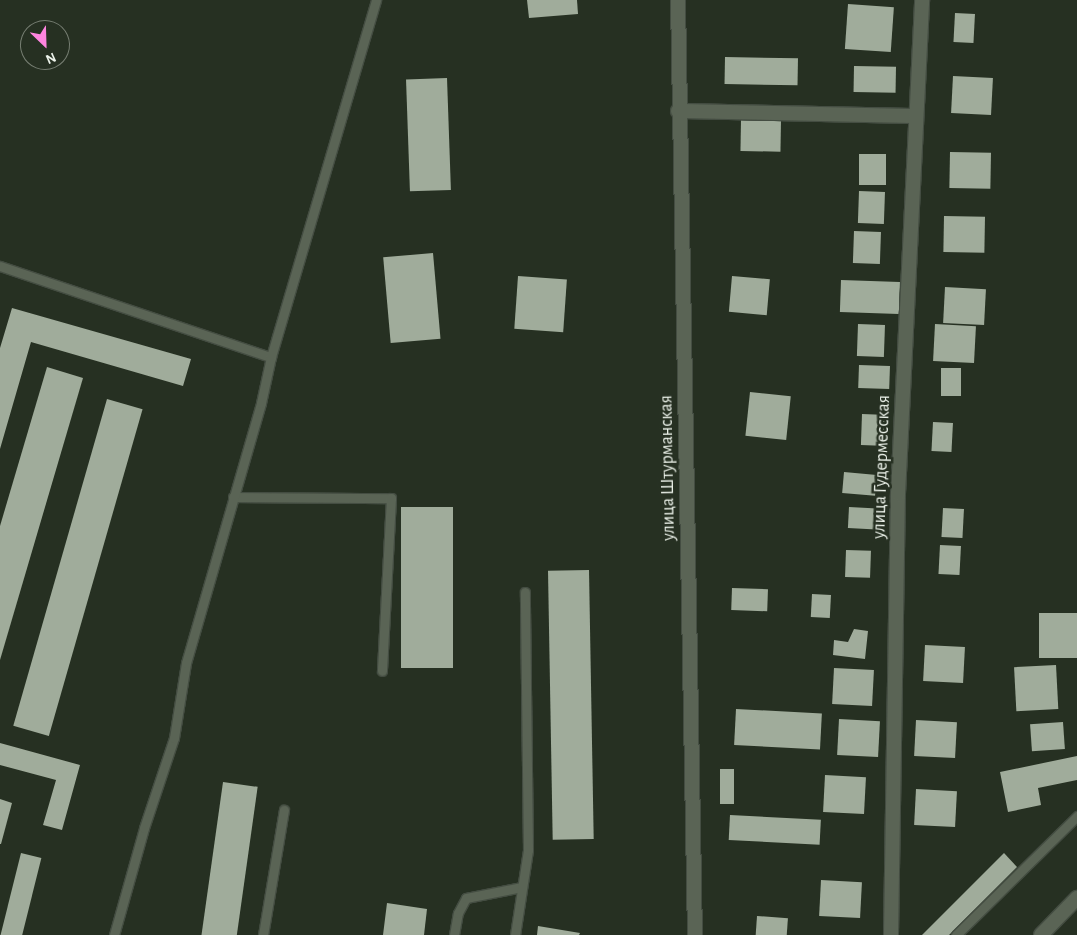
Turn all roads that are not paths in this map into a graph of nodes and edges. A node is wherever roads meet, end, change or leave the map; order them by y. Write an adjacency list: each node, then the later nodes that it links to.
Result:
1 (376, 0): 7 (lane)
2 (678, 0): 4 (street, улица Штурманская)
3 (922, 0): 5 (street, улица Гудермесская)
4 (678, 111): 5 (street); 19 (street, улица Штурманская)
5 (916, 116): 20 (street, улица Гудермесская)
6 (0, 266): 7 (lane)
7 (271, 357): 8 (lane)
8 (233, 498): 10 (lane); 15 (lane)
9 (525, 592): 13 (lane)
10 (382, 671)
11 (284, 810): 16 (lane)
12 (1077, 816): 21 (lane)
13 (522, 886): 17 (lane); 18 (lane)
14 (1077, 898): 22 (street)
15 (114, 935)
16 (263, 935)
17 (454, 935)
18 (514, 935)
19 (695, 935)
20 (891, 935)
21 (956, 935)
22 (1041, 935)

